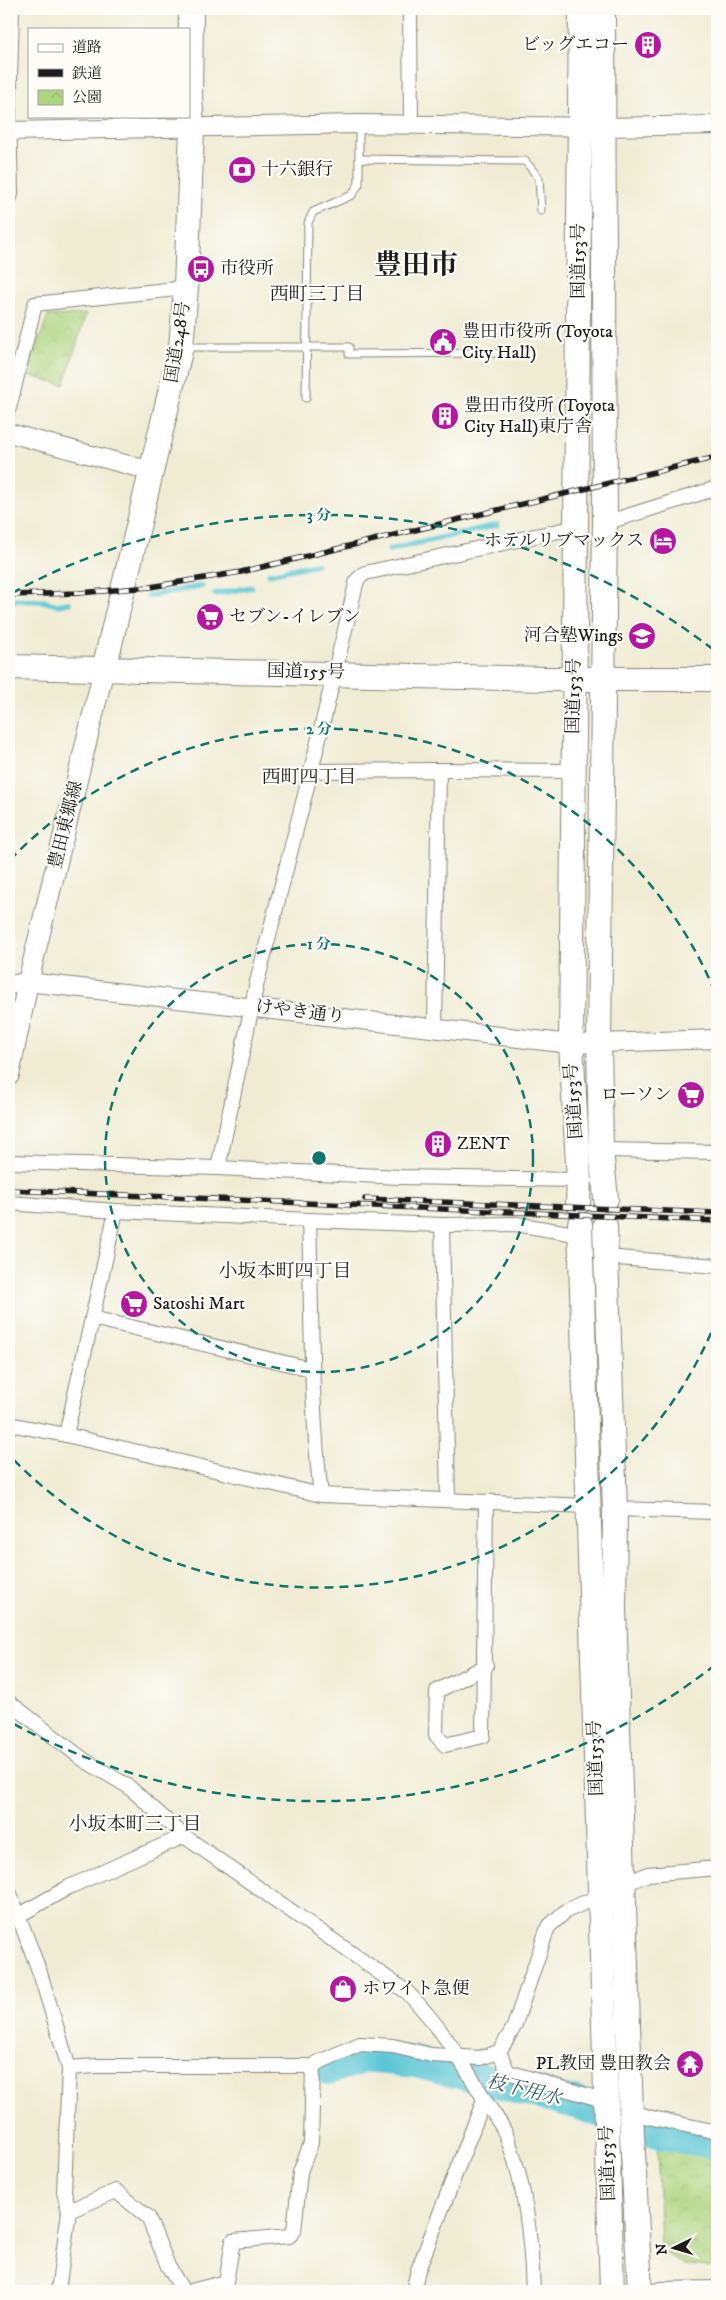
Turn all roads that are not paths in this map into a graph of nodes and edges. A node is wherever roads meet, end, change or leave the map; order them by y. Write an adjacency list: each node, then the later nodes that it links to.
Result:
1 (12, 9): 11 (street)
2 (191, 9): 10 (highway, 国道248号)
3 (410, 9): 7 (street)
4 (581, 9): 9 (highway, 国道153号)
5 (603, 9): 9 (highway, 国道153号)
6 (359, 124): 7 (street); 10 (street); 12 (lane)
7 (411, 124): 9 (street)
8 (717, 125): 9 (street)
9 (591, 126): 24 (highway, 国道153号); 25 (highway, 国道153号)
10 (192, 128): 11 (street); 15 (highway, 国道248号)
11 (9, 131): 13 (street)
12 (358, 159): 14 (lane); 17 (lane)
13 (9, 200)
14 (541, 211)
15 (186, 288): 16 (highway, 国道248号); 20 (street)
16 (181, 347): 17 (lane); 22 (highway, 国道248号)
17 (308, 347): 18 (lane); 19 (lane)
18 (500, 353)
19 (306, 398)
20 (9, 408)
21 (9, 433): 22 (street)
22 (151, 471): 27 (highway, 国道248号)
23 (717, 488): 24 (street)
24 (606, 522): 30 (highway, 国道153号)
25 (577, 527): 28 (street); 29 (highway, 国道153号)
26 (9, 666): 27 (highway, 国道155号)
27 (104, 668): 28 (highway, 国道155号); 36 (main road, 豊田東郷線)
28 (333, 673): 29 (highway, 国道155号); 32 (street)
29 (574, 678): 30 (highway, 国道155号); 34 (highway, 国道153号)
30 (603, 678): 31 (highway, 国道155号); 40 (highway, 国道153号)
31 (717, 679)
32 (311, 770): 33 (street); 37 (street)
33 (439, 770): 34 (street); 38 (street)
34 (573, 772): 41 (highway, 国道153号)
35 (9, 972): 36 (street, けやき通り)
36 (18, 984): 37 (street, けやき通り); 42 (main road, 豊田東郷線)
37 (253, 1007): 38 (street, けやき通り); 46 (street)
38 (435, 1028): 41 (street, けやき通り)
39 (717, 1039): 40 (street, けやき通り)
40 (598, 1043): 41 (street, けやき通り); 43 (highway, 国道153号)
41 (571, 1044): 50 (highway, 国道153号)
42 (9, 1075)
43 (601, 1150): 44 (street); 47 (highway, 国道153号)
44 (717, 1152)
45 (9, 1162): 46 (street)
46 (218, 1168): 50 (street)
47 (606, 1199)
48 (9, 1204): 49 (street)
49 (116, 1211): 51 (street); 56 (street)
50 (580, 1211): 52 (street); 63 (highway, 国道153号)
51 (309, 1220): 52 (street); 57 (street)
52 (442, 1225): 61 (street)
53 (605, 1226): 54 (highway, 国道153号)
54 (606, 1256): 55 (street); 64 (highway, 国道153号)
55 (717, 1266)
56 (92, 1318): 57 (street); 59 (street)
57 (311, 1369): 60 (street)
58 (9, 1424): 59 (street)
59 (66, 1435): 60 (street)
60 (321, 1496): 61 (street)
61 (448, 1500): 62 (street)
62 (486, 1503): 63 (street); 66 (street)
63 (588, 1506): 72 (highway, 国道153号)
64 (615, 1509): 65 (street); 70 (highway, 国道153号)
65 (717, 1512)
66 (486, 1666): 66 (street)
67 (9, 1702): 68 (street)
68 (184, 1836): 73 (street); 75 (street)
69 (717, 1868): 70 (street)
70 (624, 1884): 72 (street); 80 (highway, 国道153号)
71 (9, 1891): 73 (street)
72 (600, 1897): 74 (street); 79 (highway, 国道153号)
73 (14, 1917): 76 (street)
74 (499, 2052): 75 (street); 79 (street)
75 (458, 2056): 77 (street); 78 (street)
76 (68, 2068): 77 (street); 82 (street)
77 (312, 2068): 86 (street)
78 (484, 2100): 87 (street); 88 (street)
79 (606, 2104): 89 (highway, 国道153号)
80 (632, 2120): 81 (street); 90 (highway, 国道153号)
81 (717, 2132)
82 (68, 2211): 84 (street); 85 (street)
83 (717, 2290): 91 (street)
84 (58, 2291)
85 (183, 2291)
86 (191, 2291)
87 (413, 2291)
88 (533, 2291)
89 (612, 2291)
90 (640, 2291)
91 (660, 2291)

